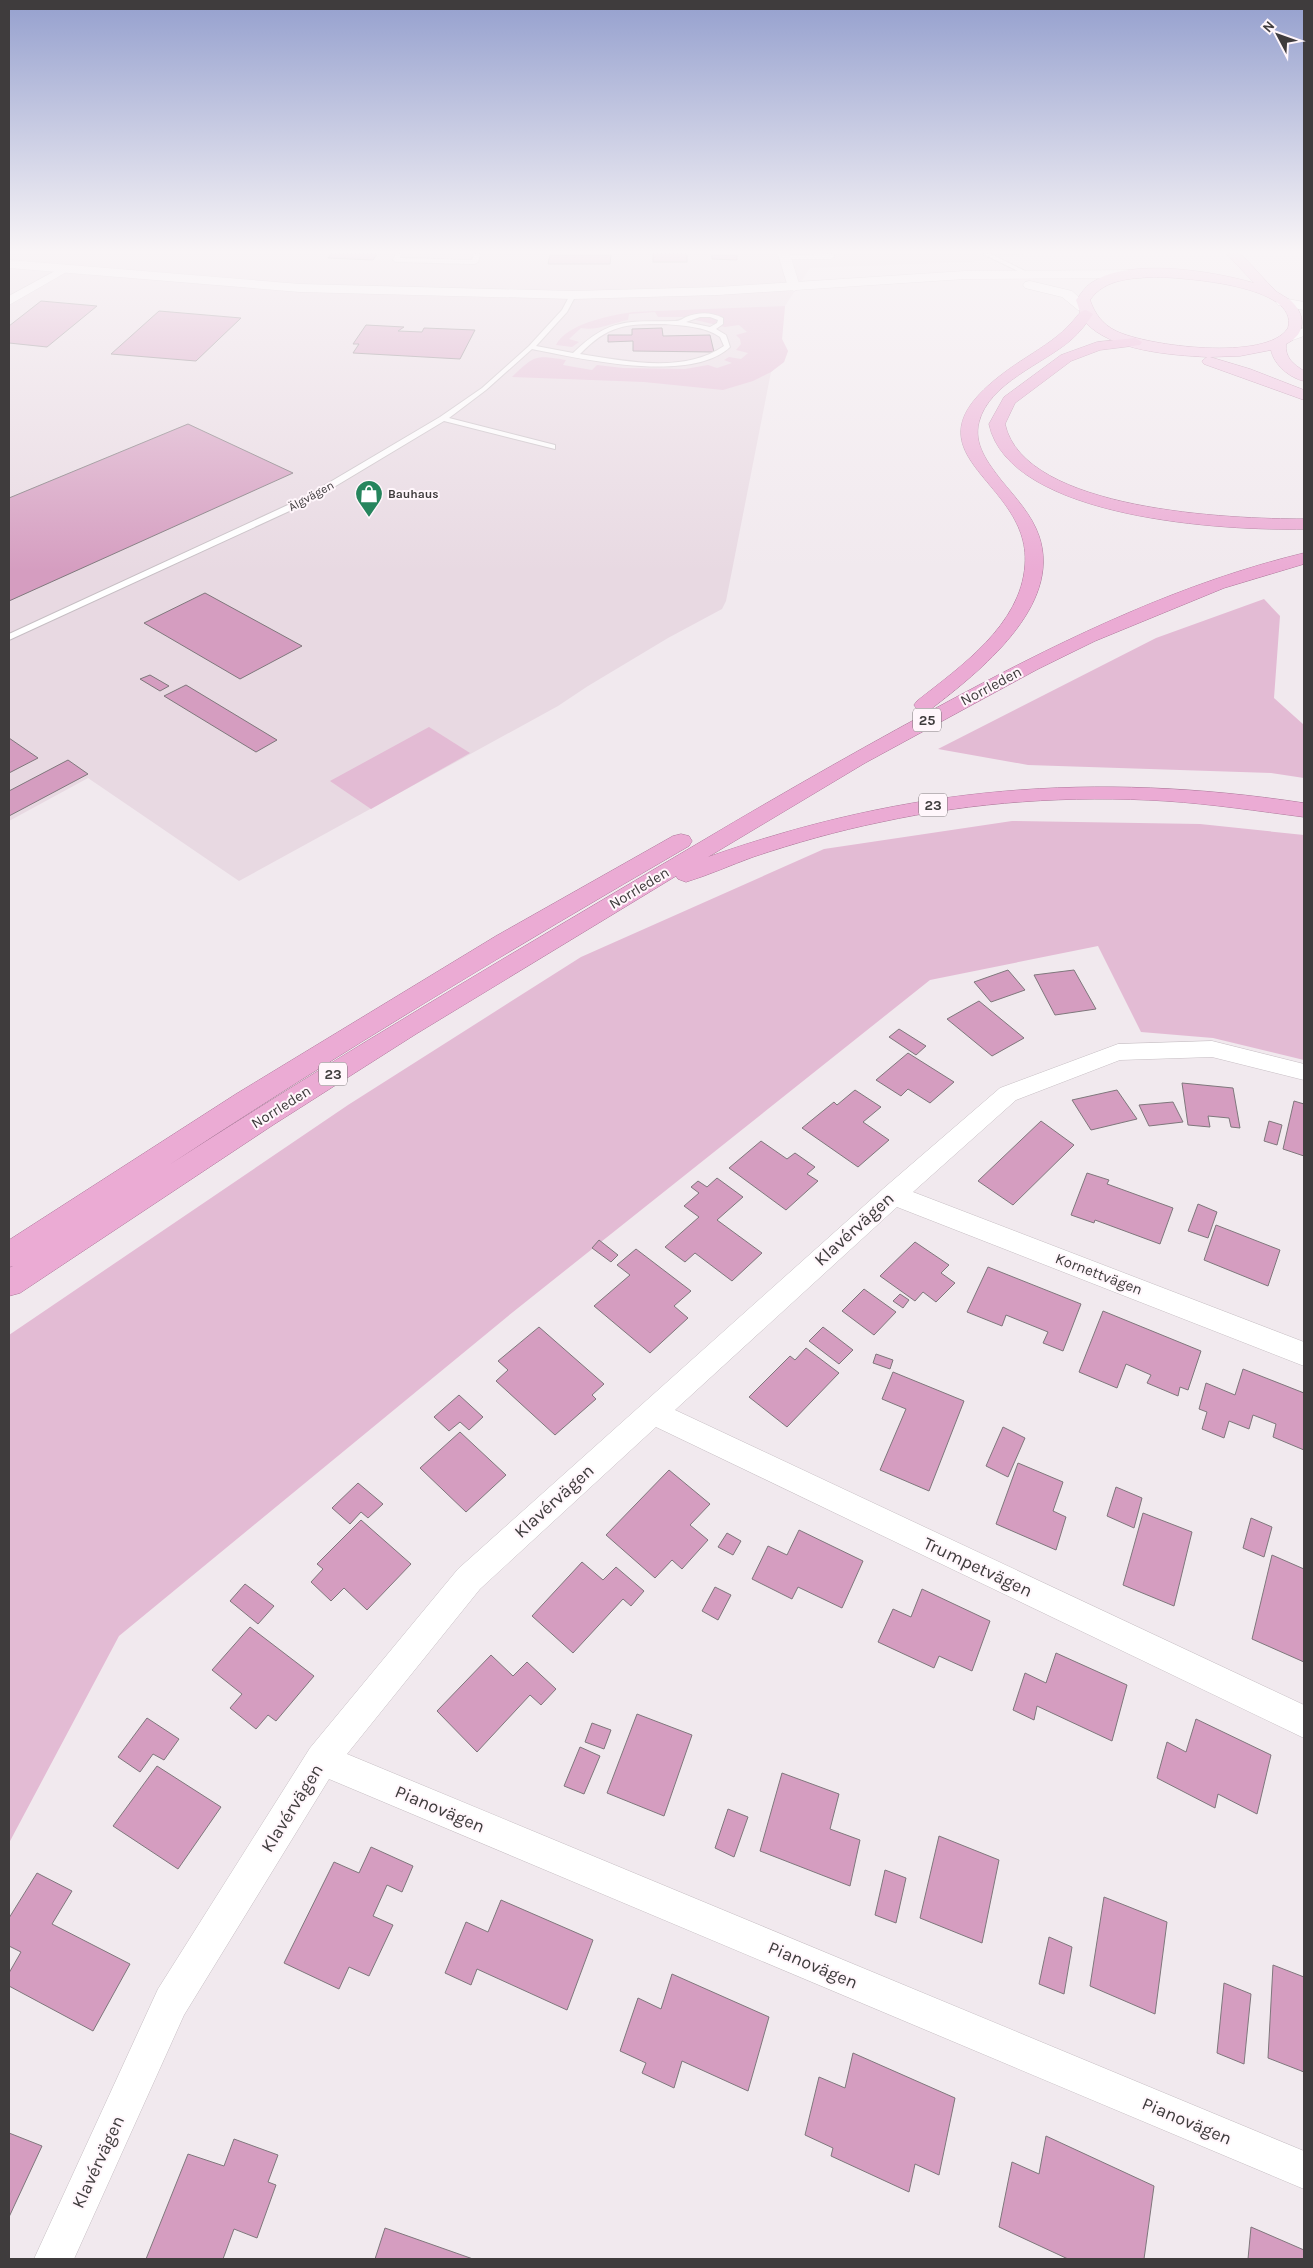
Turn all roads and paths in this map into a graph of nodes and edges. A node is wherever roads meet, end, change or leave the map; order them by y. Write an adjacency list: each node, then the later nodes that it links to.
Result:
1 (517, 360): 10 (lane, Älgvägen)
2 (598, 360): 3 (lane)
3 (694, 360)
4 (1033, 360): 16 (highway, 23)
5 (1066, 360): 12 (highway)
6 (1204, 360): 9 (main road)
7 (1282, 360): 8 (main road)
8 (1304, 377)
9 (1304, 395)
10 (442, 419): 11 (lane); 15 (lane, Älgvägen)
11 (552, 446)
12 (1304, 524)
13 (1304, 547): 16 (highway, Norrleden / 25)
14 (1304, 558): 18 (highway, Norrleden / 25)
15 (9, 637)
16 (924, 705): 21 (highway, Norrleden / 23)
17 (1304, 810): 18 (highway, 23)
18 (591, 917): 22 (highway, Norrleden / 23)
19 (1304, 1072): 20 (street, Klavérvägen)
20 (893, 1195): 23 (street, Kornettvägen); 24 (street, Klavérvägen)
21 (9, 1255)
22 (9, 1284)
23 (1304, 1354)
24 (652, 1412): 25 (street, Trumpetvägen); 26 (street, Klavérvägen)
25 (1304, 1722)
26 (322, 1760): 27 (street, Pianovägen); 28 (street, Klavérvägen)
27 (1304, 2170)
28 (54, 2259)

